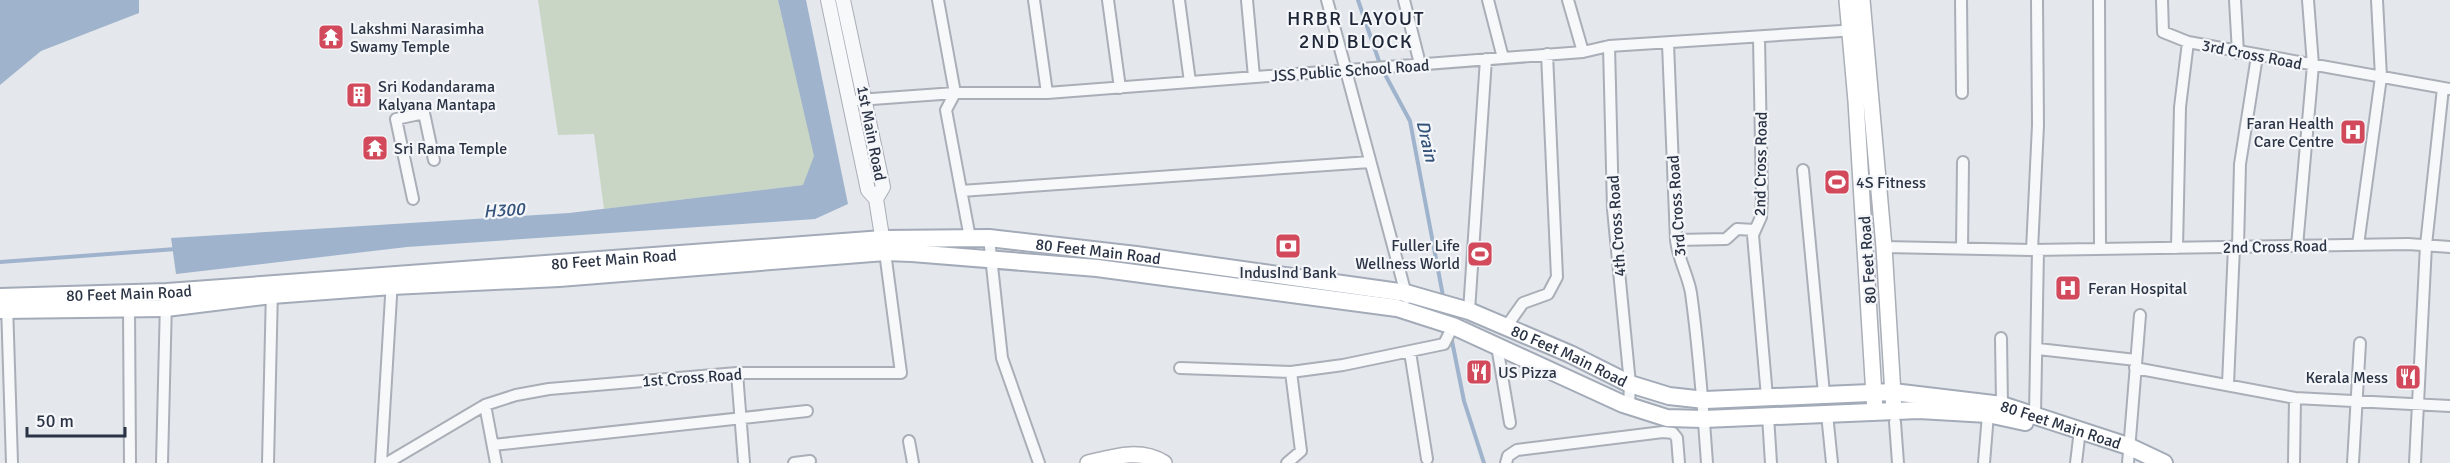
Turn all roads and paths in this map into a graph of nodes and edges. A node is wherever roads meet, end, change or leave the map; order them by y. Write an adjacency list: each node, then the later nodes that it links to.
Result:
1 (828, 0): 44 (street)
2 (843, 0): 43 (street, 1st Main Road)
3 (938, 0): 40 (street)
4 (1034, 0): 41 (street)
5 (1108, 0): 38 (street)
6 (1179, 0): 37 (street)
7 (1247, 0): 35 (street)
8 (1327, 0): 34 (street)
9 (1404, 0): 32 (street)
10 (1488, 0): 30 (street)
11 (1568, 0): 26 (street)
12 (1847, 0): 21 (main road, 80 Feet Road)
13 (1862, 0): 21 (main road, 80 Feet Road)
14 (1961, 0): 42 (street)
15 (2037, 0): 66 (street)
16 (2099, 0): 65 (street)
17 (2162, 0): 23 (street)
18 (2235, 0): 27 (street)
19 (2308, 0): 33 (street)
20 (2378, 0): 36 (street)
21 (1858, 30): 22 (street, JSS Public School Road); 60 (main road, 80 Feet Road); 91 (main road, 80 Feet Road)
22 (1759, 38): 24 (street, JSS Public School Road); 52 (street, 2nd Cross Road)
23 (2188, 42): 27 (street, 3rd Cross Road); 64 (street, 3rd Cross Road)
24 (1668, 45): 25 (street, JSS Public School Road); 55 (street, 3rd Cross Road)
25 (1609, 46): 26 (street, JSS Public School Road); 89 (street, 4th Cross Road)
26 (1583, 52): 28 (street, JSS Public School Road)
27 (2238, 53): 29 (street, 3rd Cross Road)
28 (1547, 54): 30 (street, JSS Public School Road); 78 (street)
29 (2257, 56): 33 (street, 3rd Cross Road); 61 (street)
30 (1503, 58): 31 (street, JSS Public School Road)
31 (1486, 59): 32 (street, JSS Public School Road); 74 (street)
32 (1420, 64): 34 (street, JSS Public School Road)
33 (2313, 65): 36 (street, 3rd Cross Road); 59 (street)
34 (1347, 70): 35 (street, JSS Public School Road); 46 (street)
35 (1254, 77): 37 (street, JSS Public School Road)
36 (2381, 77): 39 (street, 3rd Cross Road); 57 (street)
37 (1190, 82): 38 (street, JSS Public School Road)
38 (1120, 88): 41 (street, JSS Public School Road)
39 (2446, 88): 58 (street)
40 (955, 93): 41 (street, JSS Public School Road); 43 (street, JSS Public School Road); 49 (street)
41 (1047, 93)
42 (1962, 93)
43 (865, 99): 44 (street, JSS Public School Road); 51 (street, 1st Main Road)
44 (849, 101): 51 (street)
45 (434, 160): 50 (street)
46 (1370, 162): 49 (street); 70 (street)
47 (1963, 162): 63 (street)
48 (1803, 170): 93 (street)
49 (961, 191): 53 (street)
50 (413, 199)
51 (876, 199): 56 (street, 1st Main Road)
52 (1755, 230): 55 (street); 94 (street, 2nd Cross Road)
53 (970, 238): 54 (main road, 80 Feet Main Road); 56 (main road, 80 Feet Main Road)
54 (989, 238): 67 (street); 70 (main road, 80 Feet Main Road)
55 (1676, 240): 96 (street, 3rd Cross Road)
56 (884, 245): 67 (main road, 80 Feet Main Road); 68 (main road, 80 Feet Main Road); 88 (street, 1st Main Road)
57 (2358, 245): 58 (street, 2nd Cross Road); 59 (street, 2nd Cross Road)
58 (2426, 245): 62 (street, 2nd Cross Road); 98 (street)
59 (2297, 246): 61 (street, 2nd Cross Road)
60 (1884, 247): 63 (street, 2nd Cross Road); 92 (main road, 80 Feet Road)
61 (2236, 247): 64 (street, 2nd Cross Road); 90 (street)
62 (2450, 247)
63 (1962, 248): 66 (street, 2nd Cross Road)
64 (2177, 248): 65 (street, 2nd Cross Road)
65 (2100, 249): 66 (street, 2nd Cross Road)
66 (2035, 250): 82 (street)
67 (991, 259): 75 (main road, 80 Feet Main Road); 131 (street)
68 (392, 280): 69 (main road, 80 Feet Main Road); 125 (street)
69 (272, 289): 71 (main road, 80 Feet Main Road); 124 (street)
70 (1406, 293): 74 (main road, 80 Feet Main Road); 75 (street)
71 (166, 300): 72 (main road, 80 Feet Main Road); 73 (main road, 80 Feet Main Road); 123 (street)
72 (4, 303): 73 (main road, 80 Feet Main Road); 113 (street)
73 (129, 308): 122 (street)
74 (1468, 311): 78 (main road, 80 Feet Main Road)
75 (1408, 312): 77 (main road, 80 Feet Main Road)
76 (2140, 315): 84 (street)
77 (1449, 324): 81 (main road, 80 Feet Main Road); 83 (street)
78 (1506, 327): 89 (main road, 80 Feet Main Road)
79 (2001, 338): 102 (street)
80 (2360, 343): 97 (street)
81 (1497, 346): 100 (main road, 80 Feet Main Road); 111 (street)
82 (2038, 349): 84 (street); 108 (street)
83 (1410, 352): 86 (street); 118 (street)
84 (2135, 364): 90 (street); 117 (street)
85 (1180, 368): 86 (street)
86 (1291, 372): 134 (street)
87 (737, 373): 88 (street, 1st Cross Road); 99 (street, 1st Cross Road); 110 (street)
88 (901, 373)
89 (1630, 384): 96 (main road, 80 Feet Main Road); 100 (street, 4th Cross Road)
90 (2228, 384): 95 (street)
91 (1875, 392): 92 (main road, 80 Feet Main Road); 93 (main road, 80 Feet Main Road); 104 (main road, 80 Feet Road)
92 (1893, 392): 102 (main road, 80 Feet Main Road); 107 (main road, 80 Feet Road)
93 (1824, 394): 94 (main road, 80 Feet Main Road)
94 (1767, 397): 96 (main road, 80 Feet Main Road)
95 (2295, 398): 97 (street); 120 (street)
96 (1705, 400): 109 (street, 3rd Cross Road)
97 (2356, 401): 98 (street); 144 (street)
98 (2419, 403): 101 (street); 145 (street)
99 (485, 405): 116 (street); 126 (street, 1st Cross Road)
100 (1629, 406): 109 (main road, 80 Feet Main Road)
101 (2450, 406)
102 (1995, 410): 107 (main road, 80 Feet Main Road); 108 (main road, 80 Feet Main Road); 114 (main road, 80 Feet Main Road); 141 (street)
103 (807, 411): 110 (street)
104 (1875, 412): 105 (main road, 80 Feet Main Road); 107 (main road, 80 Feet Main Road)
105 (1827, 414): 106 (main road, 80 Feet Main Road); 139 (street)
106 (1768, 416): 109 (main road, 80 Feet Main Road); 138 (street)
107 (1894, 416): 140 (street)
108 (2035, 416): 117 (main road, 80 Feet Main Road)
109 (1704, 419): 137 (street, 3rd Cross Road)
110 (740, 420): 116 (street); 128 (street)
111 (1510, 423)
112 (0, 437): 113 (street)
113 (12, 437): 121 (street)
114 (2079, 438): 117 (main road, 80 Feet Main Road); 142 (street)
115 (909, 441): 130 (street)
116 (493, 445): 127 (street)
117 (2131, 458): 143 (main road, 80 Feet Main Road)
118 (1427, 459)
119 (810, 461): 129 (street)
120 (2294, 462)
121 (12, 463)
122 (130, 463)
123 (162, 463)
124 (268, 463)
125 (381, 463)
126 (387, 463)
127 (496, 463)
128 (744, 463)
129 (794, 463)
130 (913, 463)
131 (1039, 463)
132 (1088, 463): 133 (main road)
133 (1164, 463)
134 (1287, 463)
135 (1506, 463): 136 (street)
136 (1679, 463)
137 (1707, 463)
138 (1771, 463)
139 (1832, 463)
140 (1898, 463)
141 (1984, 463)
142 (2076, 463)
143 (2164, 463)
144 (2353, 463)
145 (2415, 463)

